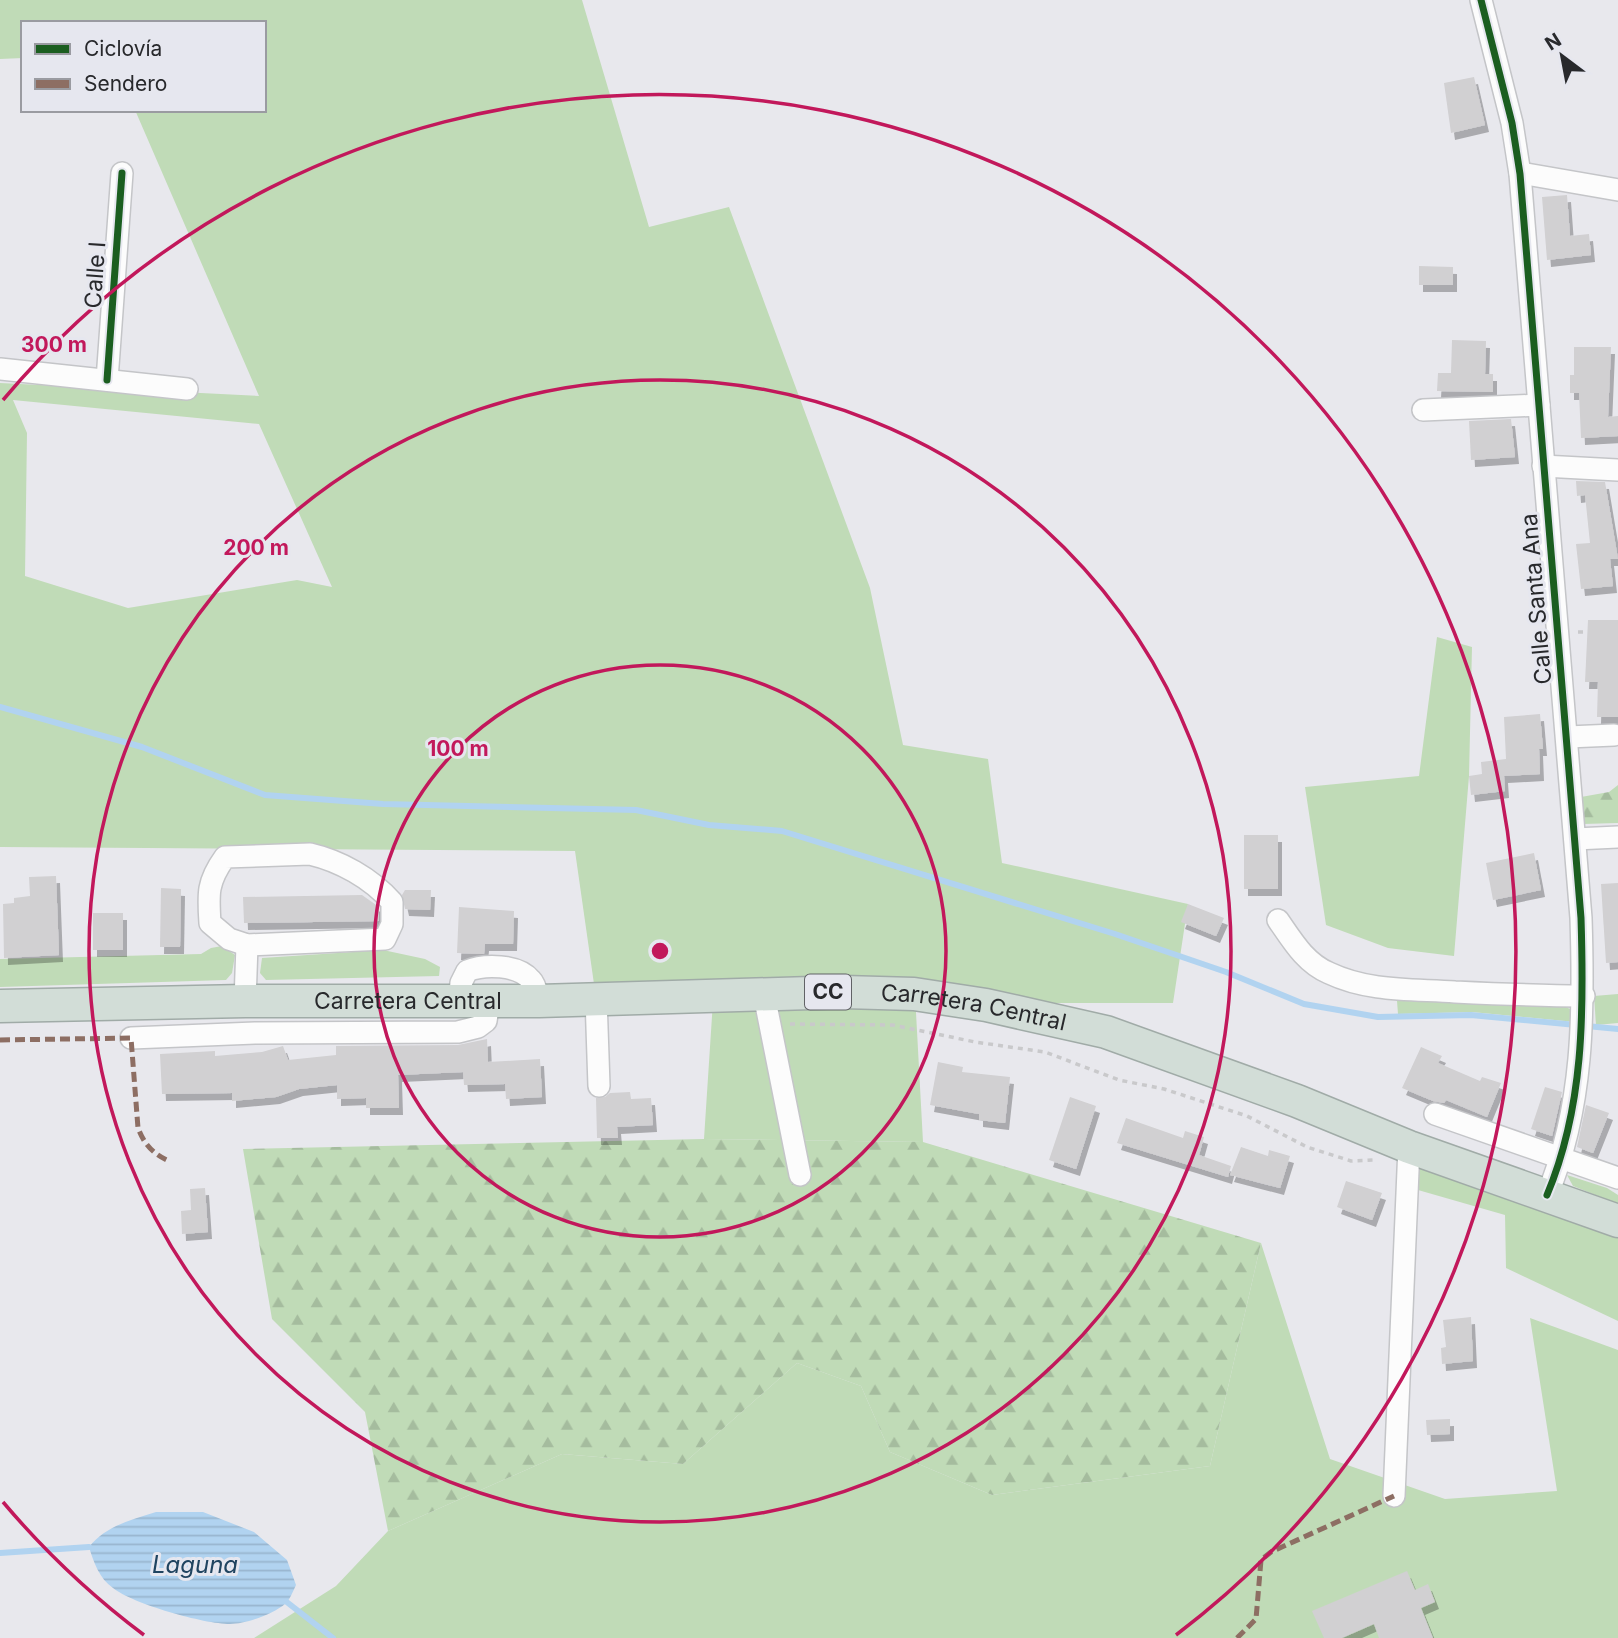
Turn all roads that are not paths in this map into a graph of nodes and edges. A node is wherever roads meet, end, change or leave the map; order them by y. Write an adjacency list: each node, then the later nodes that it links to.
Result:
1 (1481, 0): 3 (street, Calle Santa Ana)
2 (122, 173): 6 (street, Calle I)
3 (1520, 173): 4 (street); 8 (street, Calle Santa Ana)
4 (1618, 190)
5 (0, 369): 6 (street)
6 (107, 380): 7 (street)
7 (187, 389)
8 (1539, 405): 9 (street); 10 (street, Calle Santa Ana)
9 (1423, 411)
10 (1542, 466): 11 (street); 13 (street, Calle Santa Ana)
11 (1618, 470)
12 (1614, 735): 13 (street)
13 (1568, 737): 15 (street, Calle Santa Ana)
14 (1618, 836): 15 (street)
15 (1574, 839): 22 (street, Calle Santa Ana)
16 (1278, 920): 22 (street)
17 (247, 945): 17 (street); 20 (street)
18 (766, 995): 19 (highway, Carretera Central / CC); 29 (highway, Carretera Central / CC); 31 (street)
19 (596, 998): 21 (highway, Carretera Central / CC); 27 (street)
20 (244, 1001): 21 (highway, Carretera Central / CC); 23 (highway, Carretera Central / CC)
21 (474, 1001): 25 (street)
22 (1583, 1002): 30 (street, Calle Santa Ana)
23 (174, 1003): 24 (highway, Carretera Central / CC); 25 (street)
24 (0, 1006)
25 (191, 1035): 26 (street)
26 (131, 1038)
27 (598, 1086)
28 (1434, 1114): 30 (street)
29 (1409, 1147): 33 (highway, Carretera Central / CC); 35 (street)
30 (1562, 1159): 32 (street); 33 (street, Calle Santa Ana)
31 (800, 1175)
32 (1618, 1178)
33 (1547, 1195): 34 (highway, Carretera Central / CC)
34 (1618, 1221)
35 (1394, 1496)

